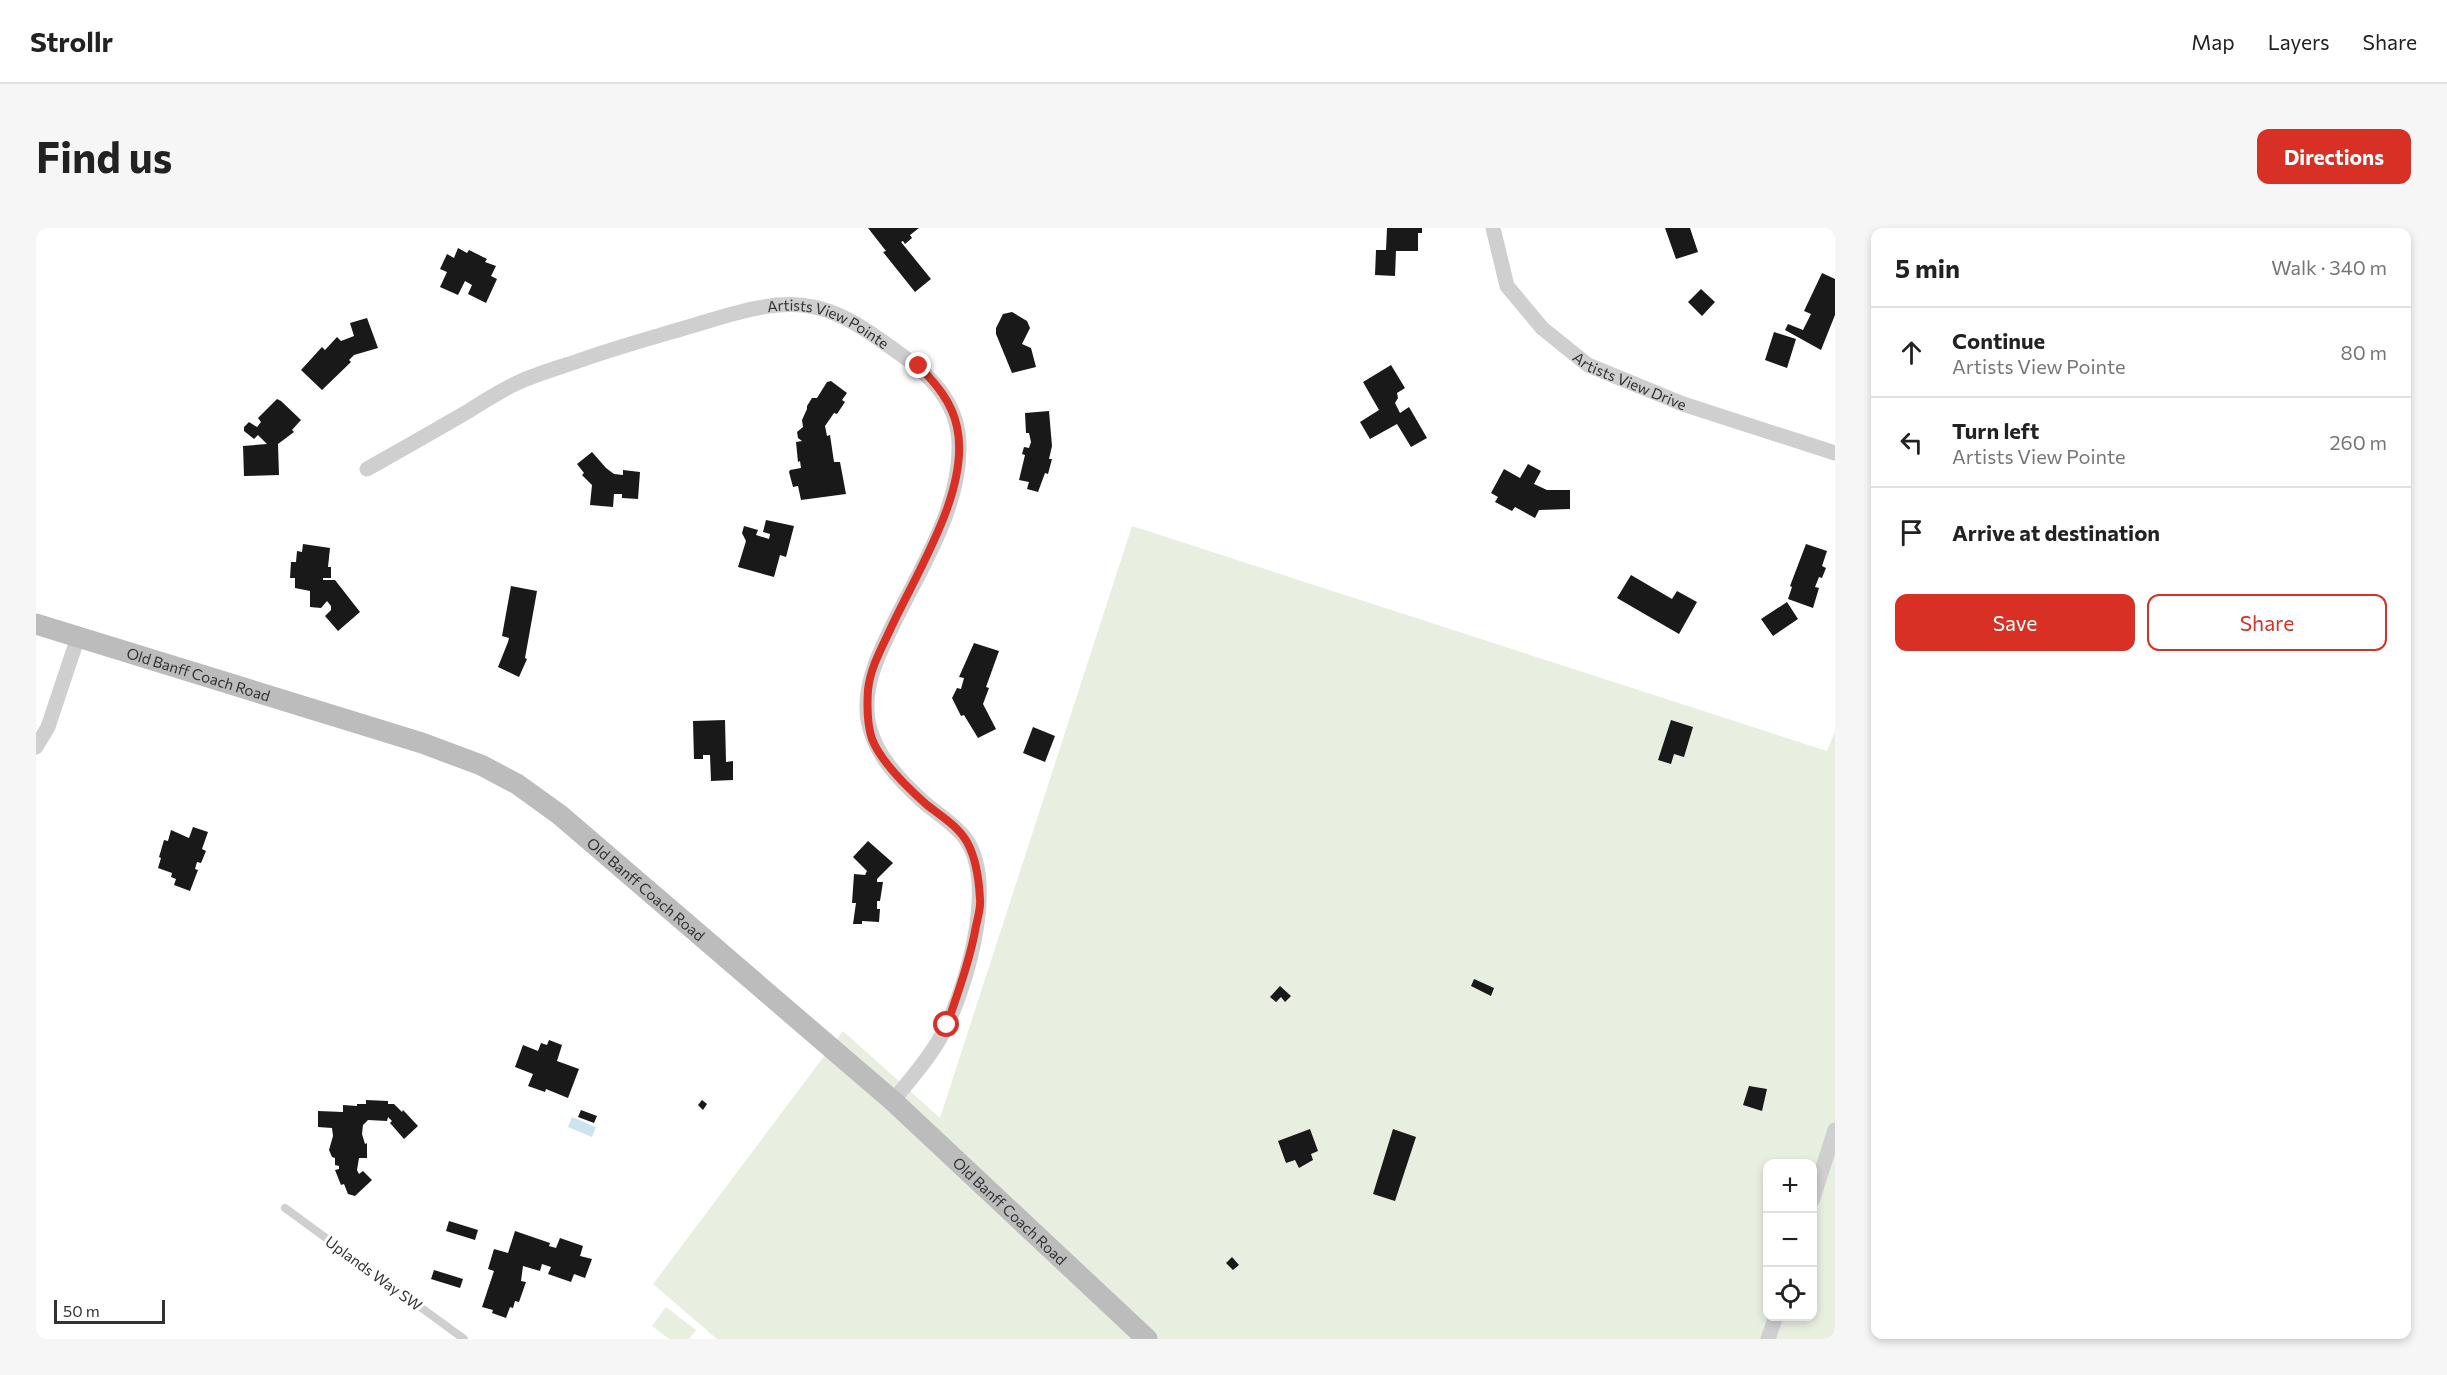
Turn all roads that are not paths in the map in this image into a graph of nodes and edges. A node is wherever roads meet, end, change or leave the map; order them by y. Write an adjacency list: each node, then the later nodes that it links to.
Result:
1 (1493, 228): 2 (street, Artists View Drive)
2 (1835, 453)
3 (367, 469): 7 (street, Artists View Pointe)
4 (36, 624): 5 (main road, Old Banff Coach Road)
5 (78, 637): 6 (street); 7 (main road, Old Banff Coach Road)
6 (36, 747)
7 (893, 1101): 13 (main road, Old Banff Coach Road)
8 (1835, 1130): 9 (street)
9 (1817, 1185)
10 (285, 1208): 12 (lane, Uplands Way SW)
11 (1775, 1321): 14 (street)
12 (464, 1339)
13 (1147, 1339)
14 (1768, 1339)

